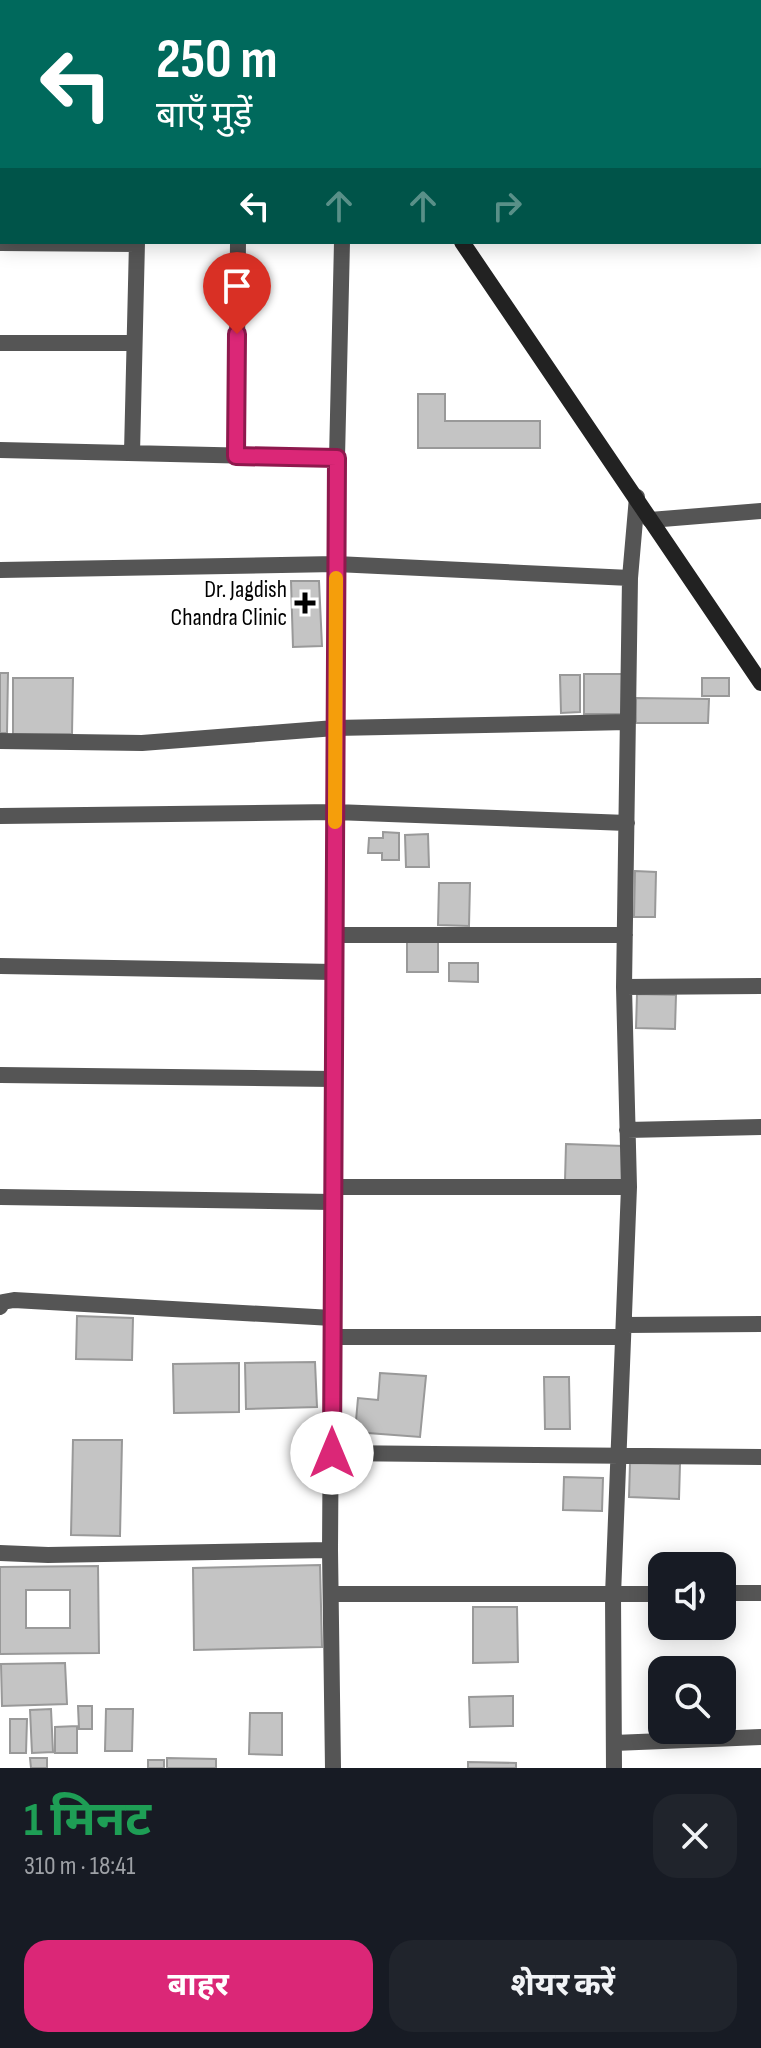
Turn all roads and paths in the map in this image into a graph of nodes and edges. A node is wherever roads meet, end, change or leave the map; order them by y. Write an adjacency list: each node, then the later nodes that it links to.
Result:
1 (137, 244): 6 (street)
2 (238, 244): 9 (street)
3 (342, 244): 10 (street)
4 (463, 244): 11 (street)
5 (0, 343): 6 (street)
6 (134, 343): 8 (street)
7 (0, 450): 8 (street)
8 (132, 453): 9 (street)
9 (236, 456): 10 (street)
10 (337, 458): 14 (street)
11 (637, 497): 13 (street); 16 (street)
12 (761, 511): 13 (street)
13 (650, 520): 17 (street)
14 (336, 564): 15 (street); 16 (street); 19 (street)
15 (0, 570)
16 (630, 578): 18 (street)
17 (759, 678)
18 (628, 722): 19 (street); 23 (street)
19 (335, 728): 20 (street); 21 (street)
20 (0, 741)
21 (335, 812): 22 (street); 23 (street); 24 (street)
22 (0, 816)
23 (627, 823): 25 (street)
24 (334, 935): 25 (street); 27 (street)
25 (625, 935): 29 (street)
26 (0, 966): 27 (street)
27 (333, 972): 31 (street)
28 (761, 986): 29 (street)
29 (624, 987): 33 (street)
30 (0, 1075): 31 (street)
31 (333, 1079): 35 (street)
32 (761, 1127): 33 (street)
33 (627, 1130): 34 (street)
34 (629, 1187): 35 (street); 40 (street)
35 (332, 1195): 36 (street); 38 (street)
36 (0, 1197)
37 (0, 1307): 38 (street)
38 (332, 1318): 41 (street)
39 (761, 1324): 40 (street)
40 (623, 1331): 41 (street); 43 (street)
41 (332, 1337): 42 (street)
42 (332, 1453): 43 (street); 45 (street)
43 (619, 1457): 44 (street); 51 (street)
44 (761, 1457)
45 (330, 1550): 46 (street); 49 (street)
46 (0, 1553)
47 (736, 1593): 48 (street)
48 (761, 1593)
49 (332, 1594): 51 (street); 54 (street)
50 (648, 1594): 51 (street)
51 (613, 1595): 53 (street)
52 (761, 1737): 53 (street)
53 (614, 1743): 55 (street)
54 (333, 1768)
55 (614, 1768)

